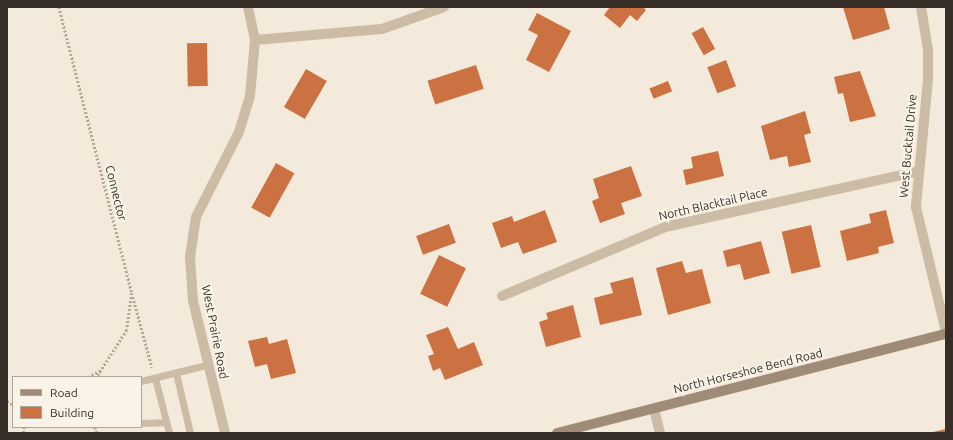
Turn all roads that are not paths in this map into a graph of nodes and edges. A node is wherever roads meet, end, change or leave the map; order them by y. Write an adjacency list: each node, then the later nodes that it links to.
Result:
1 (248, 7): 4 (street, West Prairie Road)
2 (444, 7): 4 (street)
3 (920, 7): 5 (street, West Bucktail Drive)
4 (255, 40): 8 (street, West Prairie Road)
5 (916, 172): 6 (street, North Blacktail Place); 7 (street, West Bucktail Drive)
6 (502, 296)
7 (946, 333): 12 (street, North Horseshoe Bend Road)
8 (206, 365): 9 (lane); 17 (street, West Prairie Road)
9 (176, 373): 10 (lane); 16 (lane)
10 (155, 378): 11 (lane); 13 (lane)
11 (142, 381)
12 (654, 409): 18 (street, North Horseshoe Bend Road); 19 (street)
13 (166, 422): 14 (lane); 15 (lane)
14 (142, 423)
15 (169, 433)
16 (190, 433)
17 (225, 433)
18 (557, 433)
19 (660, 433)

